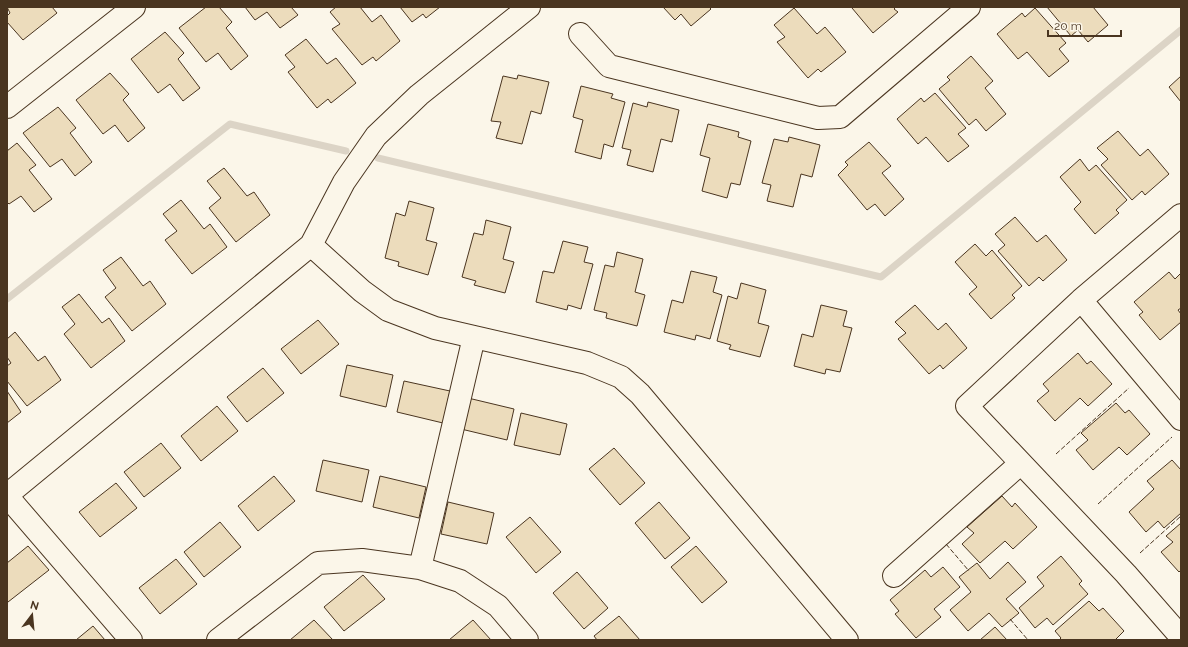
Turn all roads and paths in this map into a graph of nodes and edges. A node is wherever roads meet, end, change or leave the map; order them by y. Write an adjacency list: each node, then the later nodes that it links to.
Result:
1 (134, 7): 5 (street)
2 (529, 7): 7 (street)
3 (969, 7): 4 (street)
4 (580, 34)
5 (7, 107)
6 (1181, 215): 8 (street)
7 (311, 244): 9 (street); 12 (street)
8 (1081, 300): 10 (street); 11 (street)
9 (474, 337): 13 (street); 16 (street)
10 (1181, 419)
11 (1021, 463): 14 (street); 15 (street)
12 (7, 495): 17 (street)
13 (420, 568): 18 (street); 19 (street)
14 (894, 576)
15 (1181, 636)
16 (840, 637)
17 (131, 640)
18 (218, 640)
19 (527, 640)

